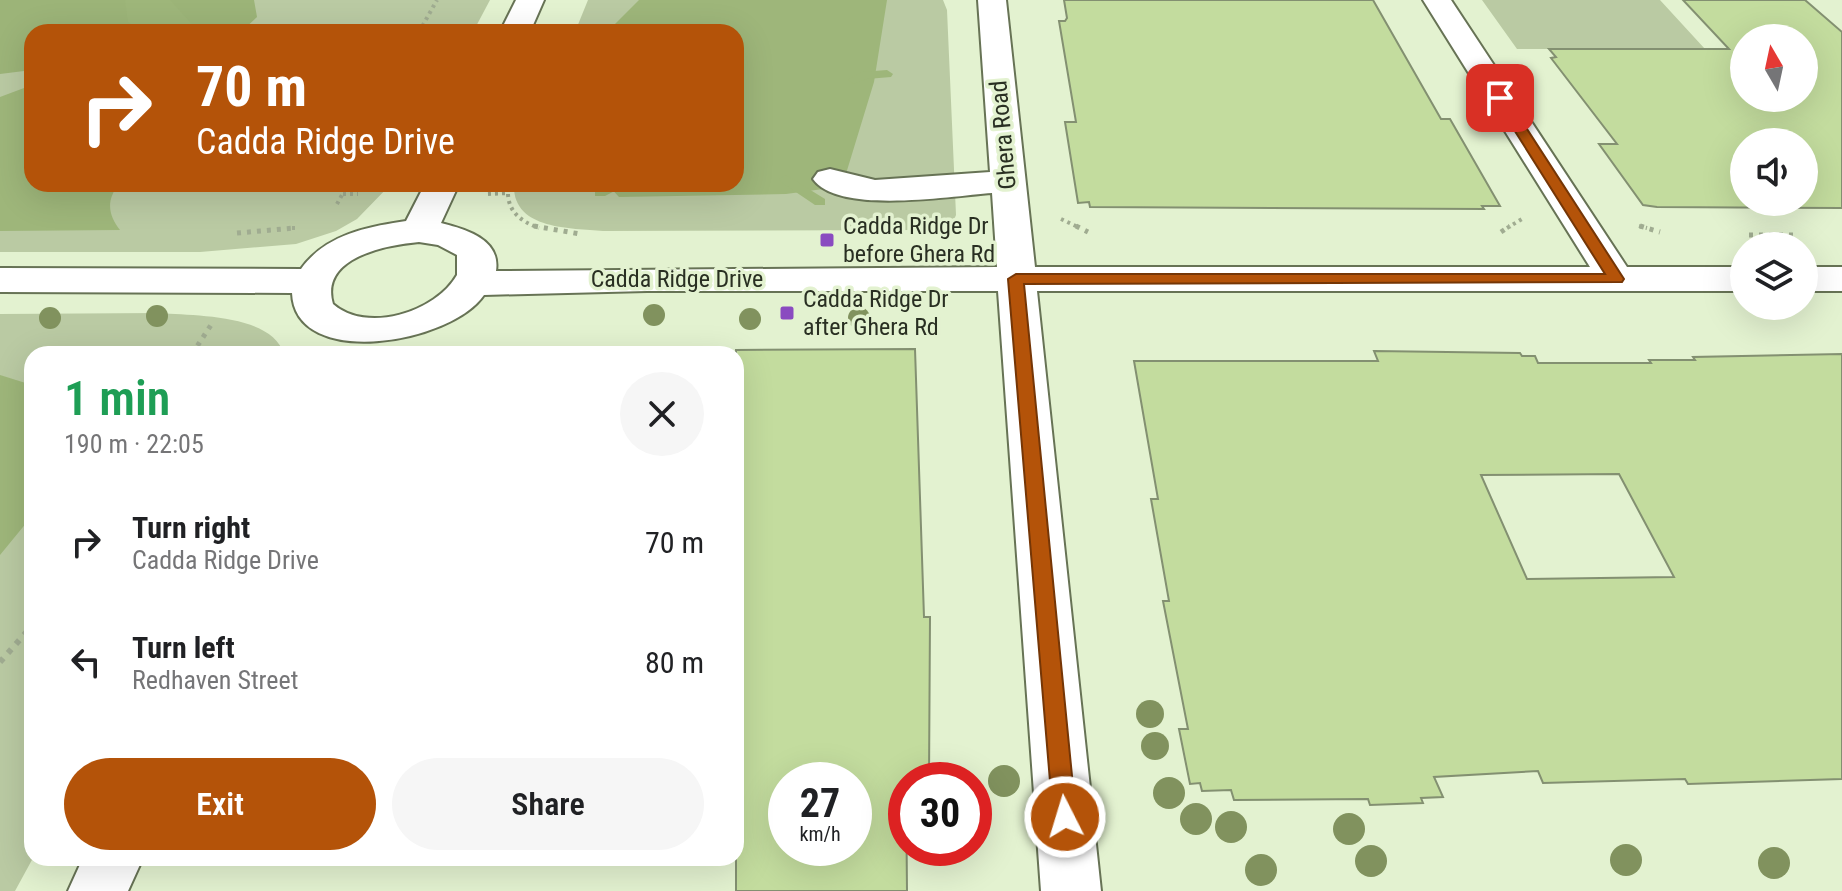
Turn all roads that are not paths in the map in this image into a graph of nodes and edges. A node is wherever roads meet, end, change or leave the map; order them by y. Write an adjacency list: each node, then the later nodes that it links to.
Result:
1 (530, 0): 4 (street)
2 (992, 0): 6 (street, Ghera Road)
3 (1437, 0): 10 (street)
4 (519, 24)
5 (830, 179): 6 (street)
6 (1006, 181): 9 (street, Ghera Road)
7 (438, 192): 8 (street)
8 (419, 231): 15 (street); 16 (street)
9 (1016, 279): 10 (street, Cadda Ridge Drive); 16 (street, Cadda Ridge Drive); 20 (street, Ghera Road)
10 (1616, 279): 11 (street, Cadda Ridge Drive)
11 (1730, 279)
12 (1818, 279): 13 (street)
13 (1842, 279)
14 (0, 280): 15 (street)
15 (313, 281): 17 (street)
16 (474, 283): 17 (street)
17 (362, 342)
18 (110, 866): 19 (street)
19 (98, 891)
20 (1071, 891)

